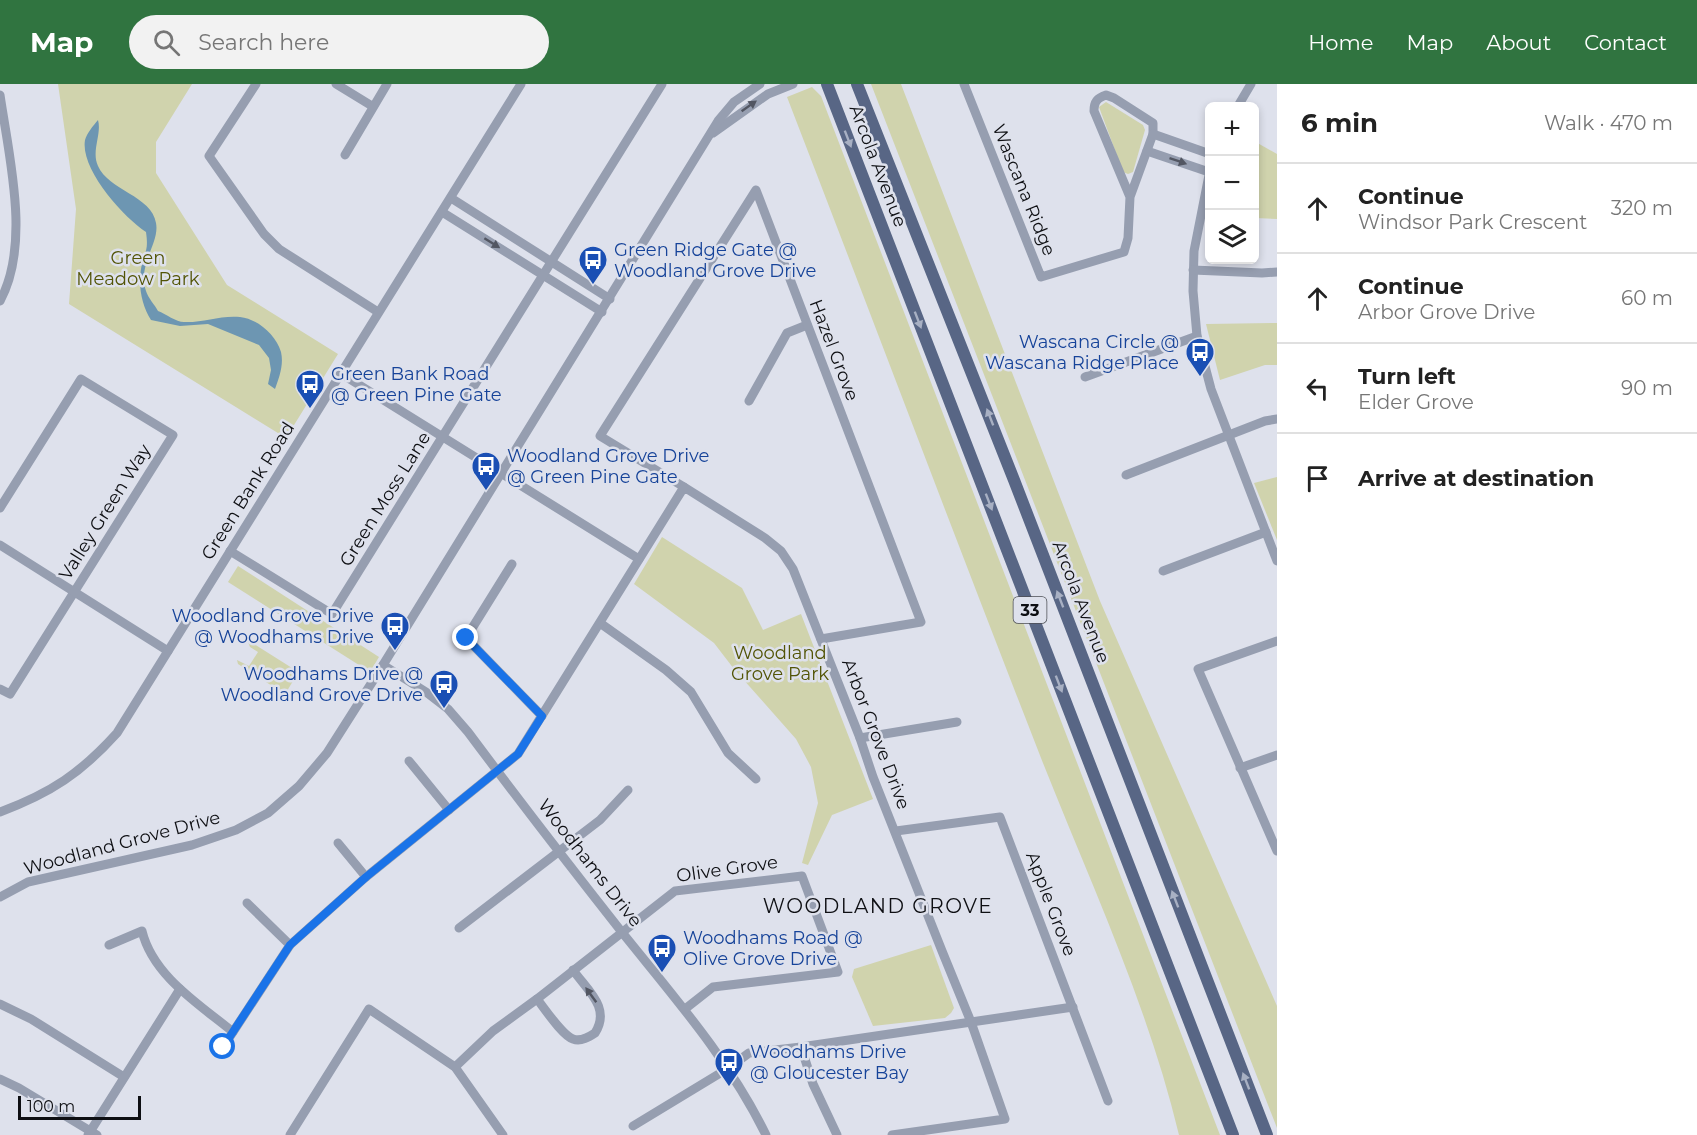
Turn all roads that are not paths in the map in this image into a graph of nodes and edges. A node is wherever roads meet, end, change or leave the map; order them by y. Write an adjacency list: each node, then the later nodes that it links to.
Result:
1 (256, 84): 32 (street)
2 (336, 84): 14 (street)
3 (387, 84): 14 (street)
4 (521, 84): 24 (street, Green Bank Road)
5 (662, 84): 26 (street, Green Moss Lane)
6 (760, 84): 16 (street, Woodland Grove Drive)
7 (793, 84): 16 (street, Woodland Grove Drive, one-way to 7)
8 (827, 84): 104 (main road, Arcola Avenue / 33, one-way to 104)
9 (857, 84): 105 (main road, Arcola Avenue / 33, one-way to 9)
10 (964, 84): 23 (street, Wascana Ridge)
11 (1251, 84): 13 (street)
12 (0, 95): 20 (street)
13 (1240, 102)
14 (372, 106): 19 (street)
15 (1153, 134): 17 (street, Wascana Ridge); 18 (street); 23 (street, Wascana Ridge)
16 (709, 136): 30 (street, Woodland Grove Drive)
17 (1147, 151): 21 (street, one-way to 21); 23 (street, Wascana Ridge)
18 (1205, 153)
19 (345, 155)
20 (5, 166): 31 (street)
21 (1205, 170)
22 (1205, 190): 27 (street)
23 (1130, 197)
24 (451, 198): 25 (street, Green Bank Road); 26 (street)
25 (442, 212): 29 (street, one-way to 29); 32 (street, Green Bank Road)
26 (552, 261): 29 (street, Green Moss Lane); 30 (street)
27 (1193, 270): 28 (street); 35 (street)
28 (1277, 272)
29 (543, 275): 33 (street); 41 (street, Green Moss Lane)
30 (610, 299): 33 (street, Woodland Grove Drive)
31 (0, 301)
32 (378, 312): 36 (street, Green Bank Road)
33 (602, 312): 42 (street, Woodland Grove Drive)
34 (807, 325): 38 (street); 44 (street, Hazel Grove); 55 (street, Hazel Grove)
35 (1197, 336): 37 (street); 40 (street)
36 (340, 373): 41 (street); 48 (street, Green Bank Road)
37 (1085, 377)
38 (749, 401)
39 (1277, 419): 40 (street)
40 (1228, 435): 43 (street); 46 (street)
41 (444, 437): 42 (street); 48 (street, Green Moss Lane)
42 (501, 473): 49 (street); 58 (street, Woodland Grove Drive)
43 (1126, 475)
44 (684, 488): 49 (street); 55 (street, Arbor Grove Drive)
45 (0, 508): 53 (street, Valley Green Way)
46 (1266, 532): 50 (street); 52 (street)
47 (0, 545): 53 (street)
48 (230, 551): 57 (street, Green Bank Road)
49 (639, 559): 54 (street)
50 (1277, 561)
51 (512, 564): 60 (street)
52 (1163, 570)
53 (74, 592): 57 (street); 59 (street, Valley Green Way)
54 (600, 623): 60 (street); 67 (street)
55 (821, 639): 62 (street, Arbor Grove Drive)
56 (1277, 641): 65 (street)
57 (168, 651): 70 (street, Green Bank Road)
58 (383, 665): 66 (street, Woodhams Drive); 76 (street, Woodland Grove Drive)
59 (0, 688)
60 (542, 716): 66 (street)
61 (957, 722): 62 (street)
62 (860, 738): 71 (street, Arbor Grove Drive)
63 (1277, 755): 65 (street)
64 (409, 761): 69 (street)
65 (1240, 768): 73 (street)
66 (496, 770): 69 (street); 74 (street, Woodhams Drive)
67 (756, 779)
68 (628, 790): 74 (street)
69 (449, 810): 75 (street)
70 (0, 812)
71 (896, 831): 86 (street, Apple Grove); 88 (street, Arbor Grove Drive)
72 (339, 843): 75 (street)
73 (1277, 851)
74 (560, 852): 78 (street); 79 (street, Woodhams Drive)
75 (366, 877): 81 (street)
76 (0, 897)
77 (247, 903): 81 (street)
78 (459, 928)
79 (622, 932): 82 (street); 87 (street, Woodhams Drive); 87 (street, Olive Grove)
80 (109, 945): 83 (street)
81 (290, 945): 89 (street)
82 (573, 970): 84 (street); 84 (street, one-way to 82)
83 (180, 989): 89 (street); 94 (street)
84 (537, 999): 92 (street)
85 (0, 1004): 94 (street)
86 (1073, 1007): 88 (street); 96 (street, Apple Grove)
87 (685, 1009): 93 (street, Woodhams Drive)
88 (971, 1022): 91 (street); 103 (street, Arbor Grove Drive)
89 (233, 1032): 90 (street)
90 (223, 1047)
91 (801, 1047): 93 (street); 102 (street)
92 (455, 1067): 99 (street); 100 (street)
93 (727, 1069): 97 (street); 101 (street, Woodhams Drive)
94 (124, 1077): 98 (street)
95 (0, 1079): 98 (street)
96 (1108, 1101)
97 (633, 1126)
98 (92, 1134)
99 (290, 1135)
100 (503, 1135)
101 (766, 1135)
102 (837, 1135)
103 (892, 1135)
104 (1233, 1135)
105 (1267, 1135)

